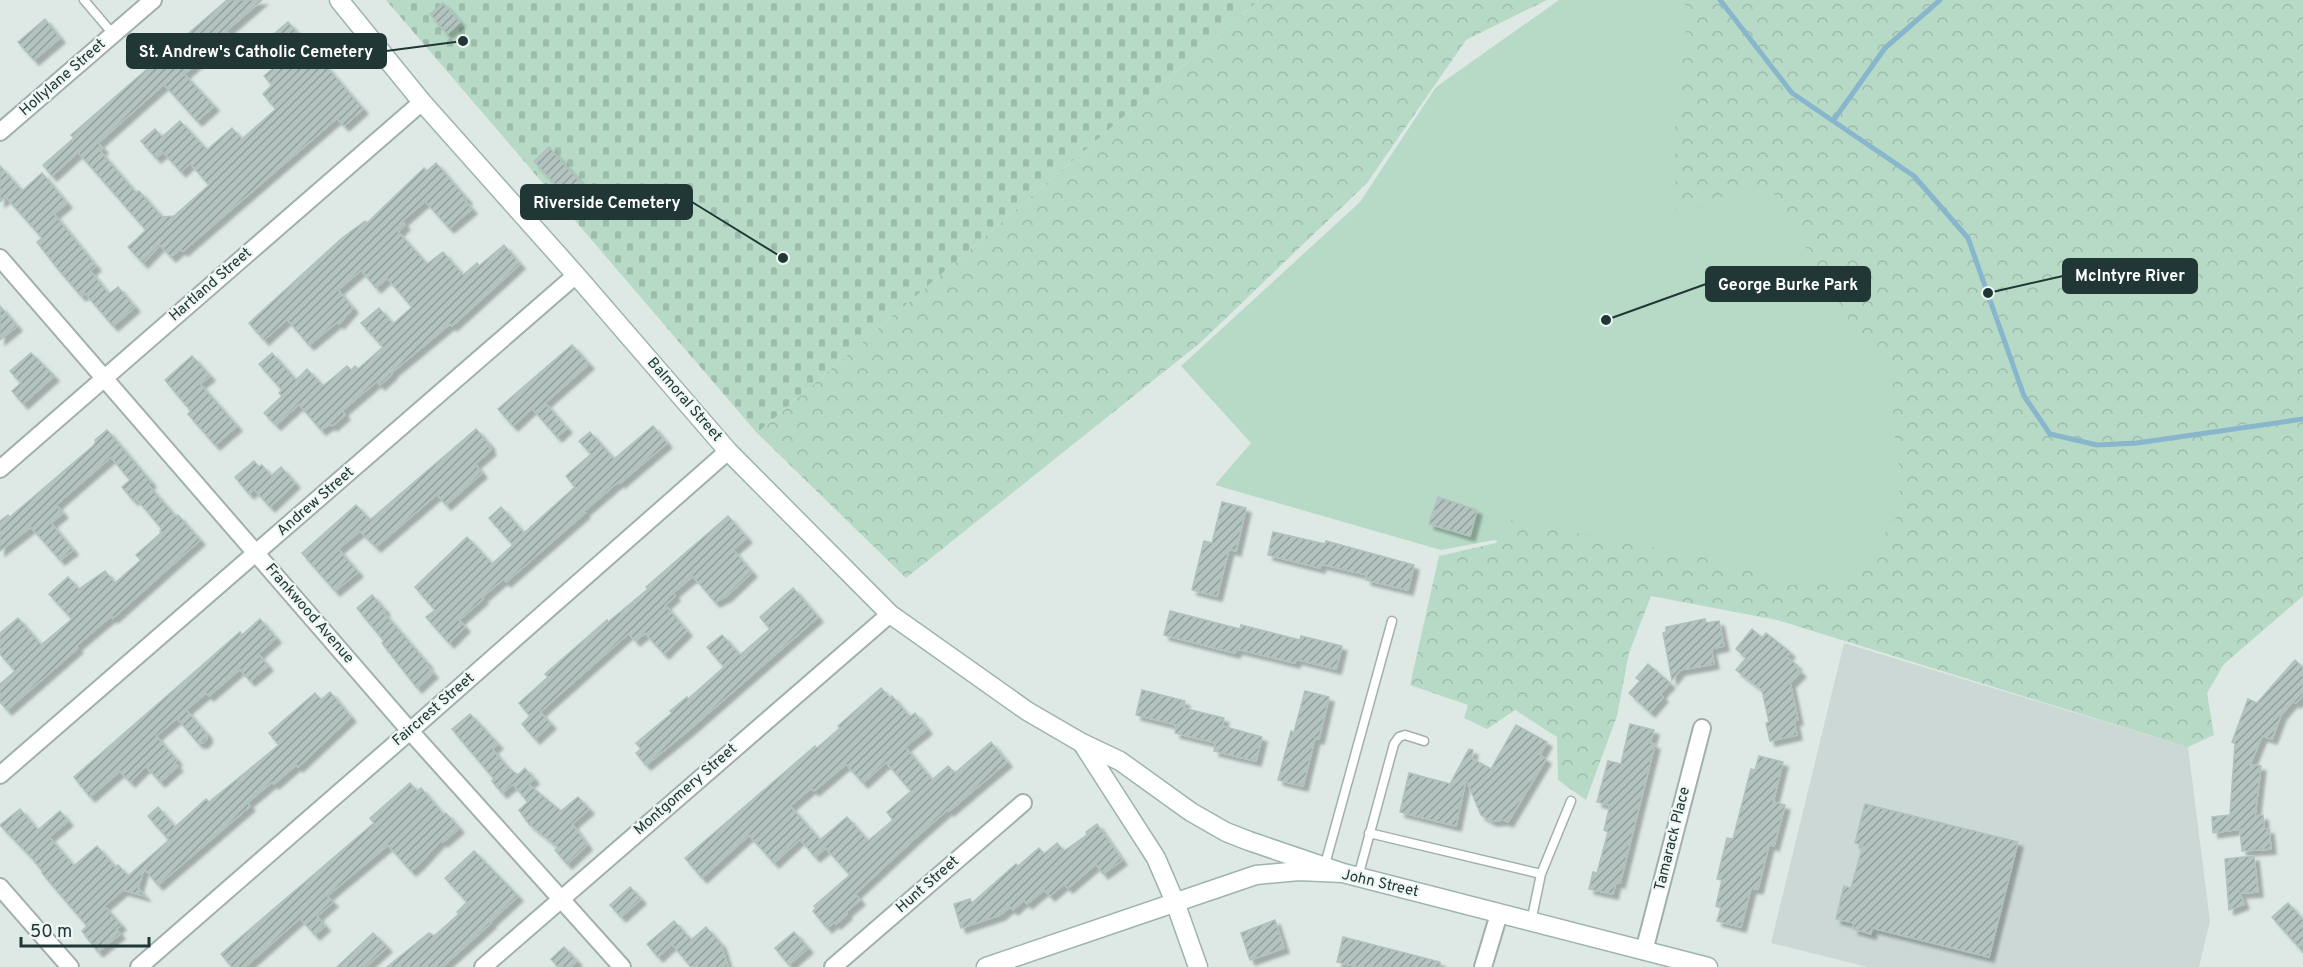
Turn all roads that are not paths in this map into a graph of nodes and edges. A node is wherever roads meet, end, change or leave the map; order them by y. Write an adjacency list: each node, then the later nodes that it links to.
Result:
1 (84, 0): 4 (lane)
2 (153, 0): 4 (street, Hollylane Street)
3 (339, 0): 5 (main road, Balmoral Street)
4 (113, 34): 6 (street, Hollylane Street)
5 (422, 102): 8 (main road, Balmoral Street); 9 (street, Hartland Street)
6 (0, 132)
7 (0, 258): 9 (street, Frankwood Avenue)
8 (576, 275): 10 (main road, Balmoral Street); 12 (street, Andrew Street)
9 (104, 379): 11 (street, Hartland Street); 12 (street, Frankwood Avenue)
10 (728, 451): 13 (main road, Balmoral Street); 16 (street, Faircrest Street)
11 (0, 470)
12 (257, 554): 16 (street, Frankwood Avenue); 19 (street, Andrew Street)
13 (890, 614): 18 (main road, Balmoral Street); 27 (street, Montgomery Street)
14 (1392, 621): 23 (lane)
15 (1702, 728): 31 (street, Tamarack Place)
16 (410, 731): 27 (street, Frankwood Avenue); 33 (street, Faircrest Street)
17 (1424, 741): 22 (lane)
18 (1082, 743): 23 (main road, Balmoral Street); 28 (main road)
19 (0, 775)
20 (1571, 801): 24 (lane)
21 (1023, 803): 36 (street, Hunt Street)
22 (1369, 833): 24 (lane); 25 (lane)
23 (1324, 868): 25 (main road, Balmoral Street)
24 (1541, 874): 30 (lane)
25 (1350, 875): 28 (main road, John Street); 29 (main road, John Street)
26 (0, 887): 32 (street)
27 (561, 898): 34 (street, Montgomery Street); 35 (street, Frankwood Avenue)
28 (1175, 902): 37 (main road, John Street); 38 (main road)
29 (1499, 914): 30 (main road, John Street); 39 (street)
30 (1531, 922): 31 (main road, John Street)
31 (1644, 951): 40 (main road, John Street)
32 (70, 967)
33 (139, 967)
34 (483, 967)
35 (622, 967)
36 (834, 967)
37 (986, 967)
38 (1197, 967)
39 (1483, 967)
40 (1708, 967)

